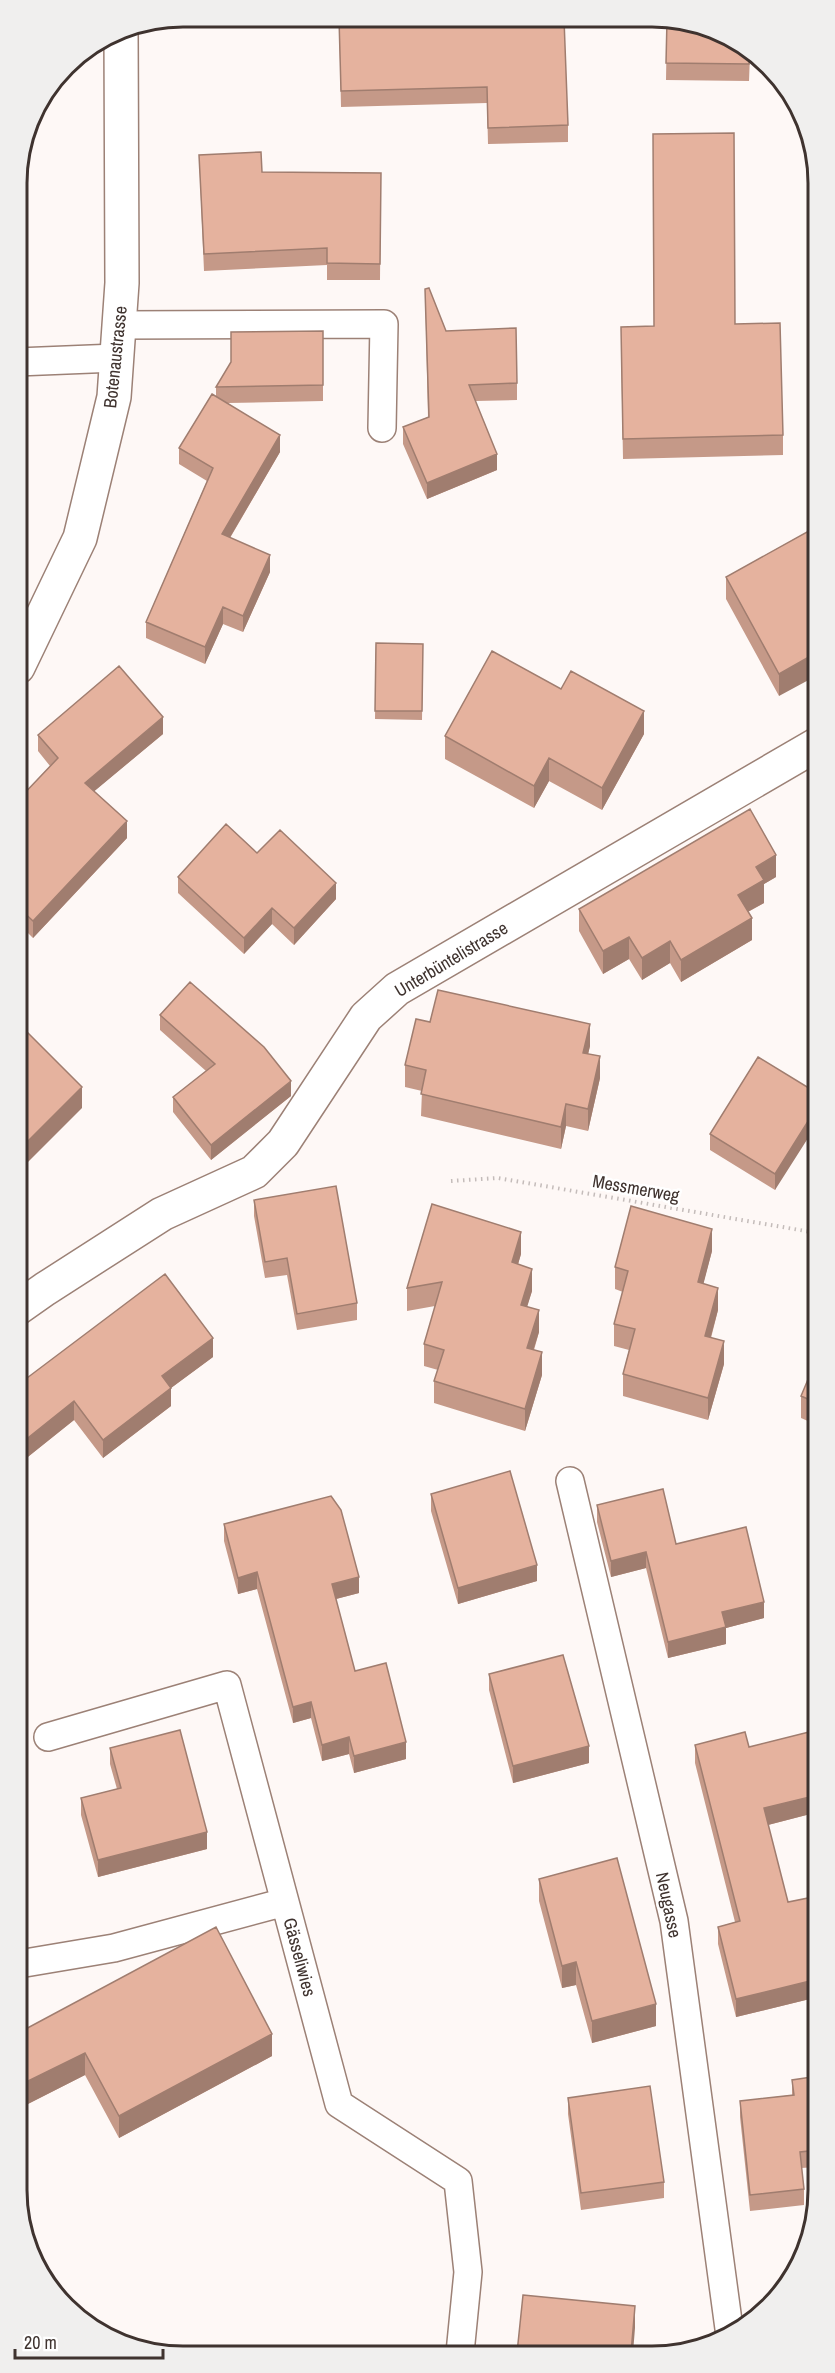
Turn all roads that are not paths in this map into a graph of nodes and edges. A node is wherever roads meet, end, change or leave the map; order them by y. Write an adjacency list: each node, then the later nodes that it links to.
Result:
1 (120, 40): 2 (street, Botenaustrasse)
2 (119, 325): 3 (street, Botenaustrasse); 5 (lane)
3 (116, 358): 4 (lane); 6 (street, Botenaustrasse)
4 (27, 362)
5 (382, 428)
6 (27, 648)
7 (808, 750): 8 (street, Unterbüntelistrasse)
8 (27, 1302)
9 (570, 1481): 13 (lane, Neugasse)
10 (48, 1737): 11 (lane, Gässeliwies)
11 (285, 1902): 12 (lane); 14 (lane, Gässeliwies)
12 (27, 1963)
13 (729, 2326)
14 (461, 2346)

